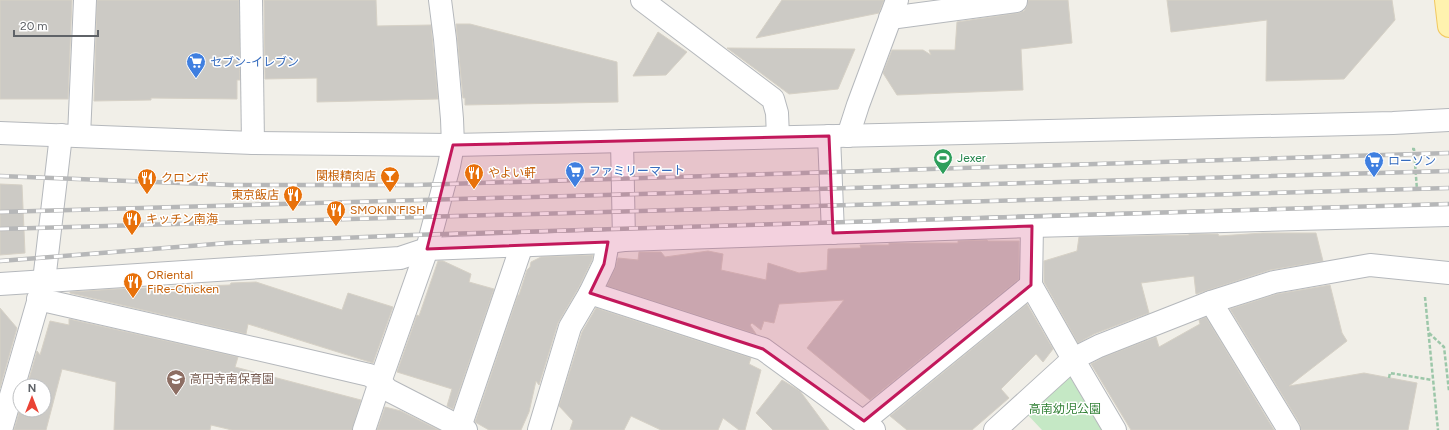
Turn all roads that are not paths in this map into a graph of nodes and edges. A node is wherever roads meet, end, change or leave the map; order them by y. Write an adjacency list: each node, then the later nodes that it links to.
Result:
1 (85, 0): 11 (street)
2 (251, 0): 15 (street)
3 (440, 0): 16 (street)
4 (642, 0): 13 (street)
5 (1446, 0): 8 (main road)
6 (1016, 1): 7 (street)
7 (894, 9): 12 (street)
8 (1449, 26)
9 (1449, 120): 12 (street)
10 (0, 133): 11 (street)
11 (70, 135): 15 (street); 26 (street)
12 (838, 136): 13 (street); 19 (street)
13 (778, 137): 14 (street)
14 (622, 141): 16 (street); 20 (street)
15 (252, 143): 16 (street)
16 (453, 145): 22 (street)
17 (1449, 215): 18 (street)
18 (1032, 226): 19 (street); 25 (street)
19 (833, 233): 20 (street)
20 (616, 241): 21 (street); 27 (street)
21 (522, 245): 22 (street); 32 (street)
22 (427, 249): 26 (street); 30 (street)
23 (1449, 273): 28 (street)
24 (0, 284): 26 (street)
25 (1031, 285): 29 (street); 31 (street)
26 (41, 290): 30 (street); 33 (street)
27 (590, 293): 31 (street); 35 (street)
28 (1211, 302): 29 (street); 38 (street)
29 (1073, 359): 36 (street); 37 (street)
30 (380, 382): 32 (street); 34 (street)
31 (869, 426)
32 (463, 429)
33 (1, 430)
34 (364, 430)
35 (539, 430)
36 (995, 430)
37 (1115, 430)
38 (1289, 430)

